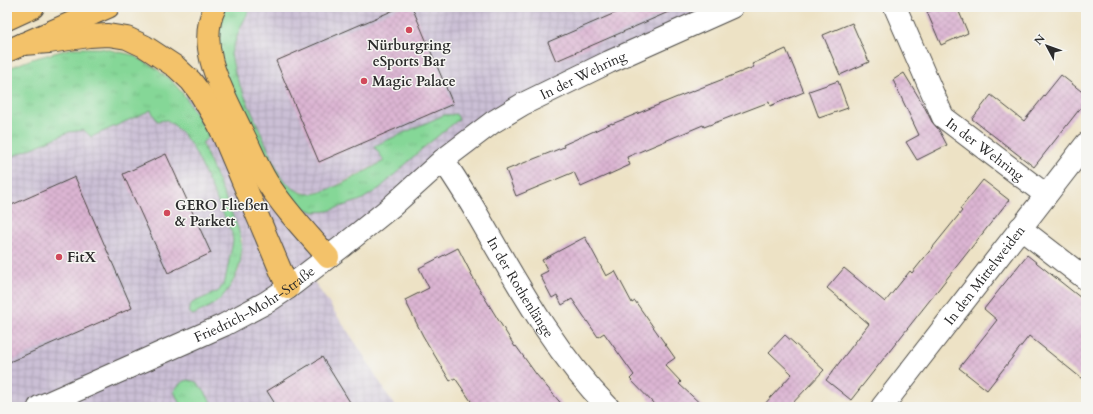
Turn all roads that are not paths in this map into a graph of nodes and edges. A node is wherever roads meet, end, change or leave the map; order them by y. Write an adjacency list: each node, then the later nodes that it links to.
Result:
1 (33, 7): 6 (highway)
2 (108, 7): 7 (highway)
3 (215, 7): 12 (highway)
4 (732, 7): 9 (street, In der Wehring)
5 (895, 7): 10 (street, In der Wehring)
6 (7, 18)
7 (15, 48): 14 (highway)
8 (1086, 144): 10 (street, In den Mittelweiden)
9 (444, 160): 12 (street, Friedrich-Mohr-Straße); 16 (street, In der Rothenlänge)
10 (1046, 195): 11 (street, In den Mittelweiden)
11 (1020, 228): 13 (street); 17 (street, In den Mittelweiden)
12 (328, 257): 14 (street, Friedrich-Mohr-Straße)
13 (1086, 279)
14 (288, 288): 15 (street, Friedrich-Mohr-Straße)
15 (39, 407)
16 (608, 407)
17 (882, 407)

